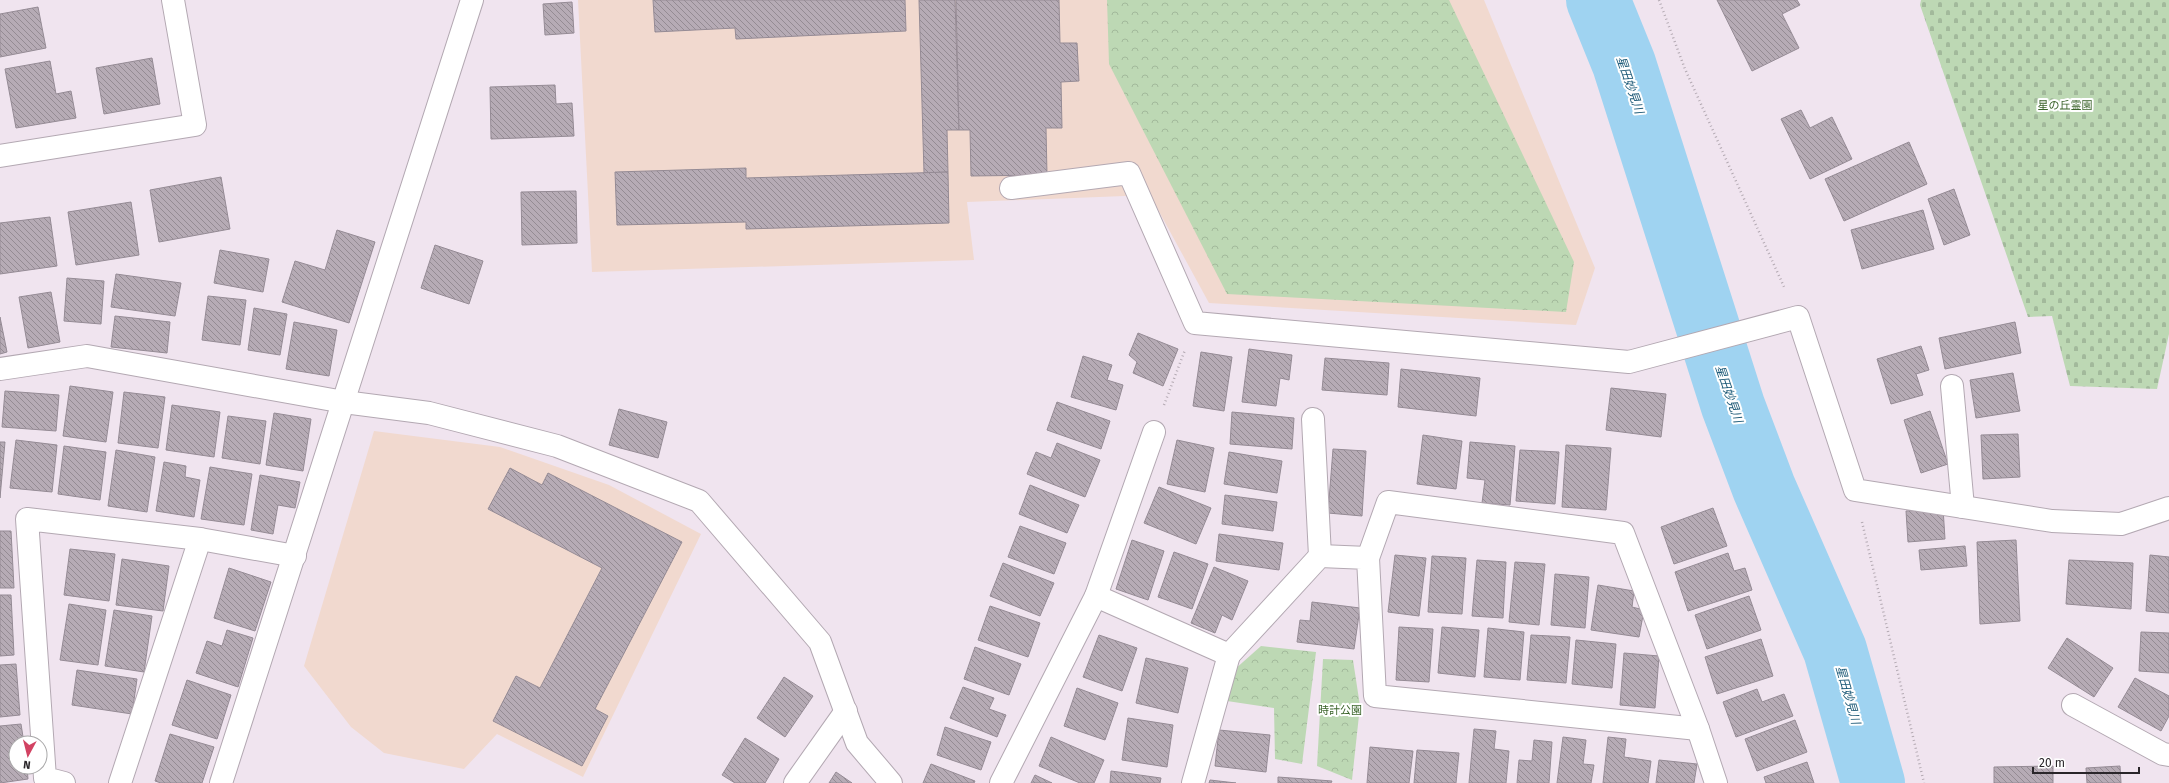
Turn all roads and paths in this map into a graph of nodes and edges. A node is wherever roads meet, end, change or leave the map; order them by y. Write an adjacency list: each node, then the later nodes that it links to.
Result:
1 (173, 0): 4 (street)
2 (472, 0): 10 (street)
3 (1660, 0): 6 (path)
4 (0, 156)
5 (1011, 188): 7 (street)
6 (1798, 317): 7 (street); 13 (street)
7 (1195, 323): 12 (path)
8 (0, 369): 10 (street)
9 (1952, 386): 14 (street)
10 (344, 402): 17 (street); 23 (street)
11 (1313, 419): 18 (street)
12 (1154, 432): 20 (street)
13 (1855, 490): 14 (street); 34 (path)
14 (1963, 507): 15 (street)
15 (2169, 508)
16 (200, 539): 17 (street); 26 (street); 27 (street)
17 (295, 556): 28 (street)
18 (1320, 556): 19 (street); 21 (street)
19 (1368, 558): 24 (street); 24 (street)
20 (1096, 596): 21 (street); 31 (street)
21 (1229, 655): 32 (street)
22 (2073, 705): 25 (street)
23 (846, 711): 29 (street); 30 (street)
24 (1698, 729): 33 (street)
25 (2169, 755)
26 (64, 783)
27 (120, 783)
28 (221, 783)
29 (795, 783)
30 (891, 783)
31 (1001, 783)
32 (1193, 783)
33 (1716, 783)
34 (1924, 783)

